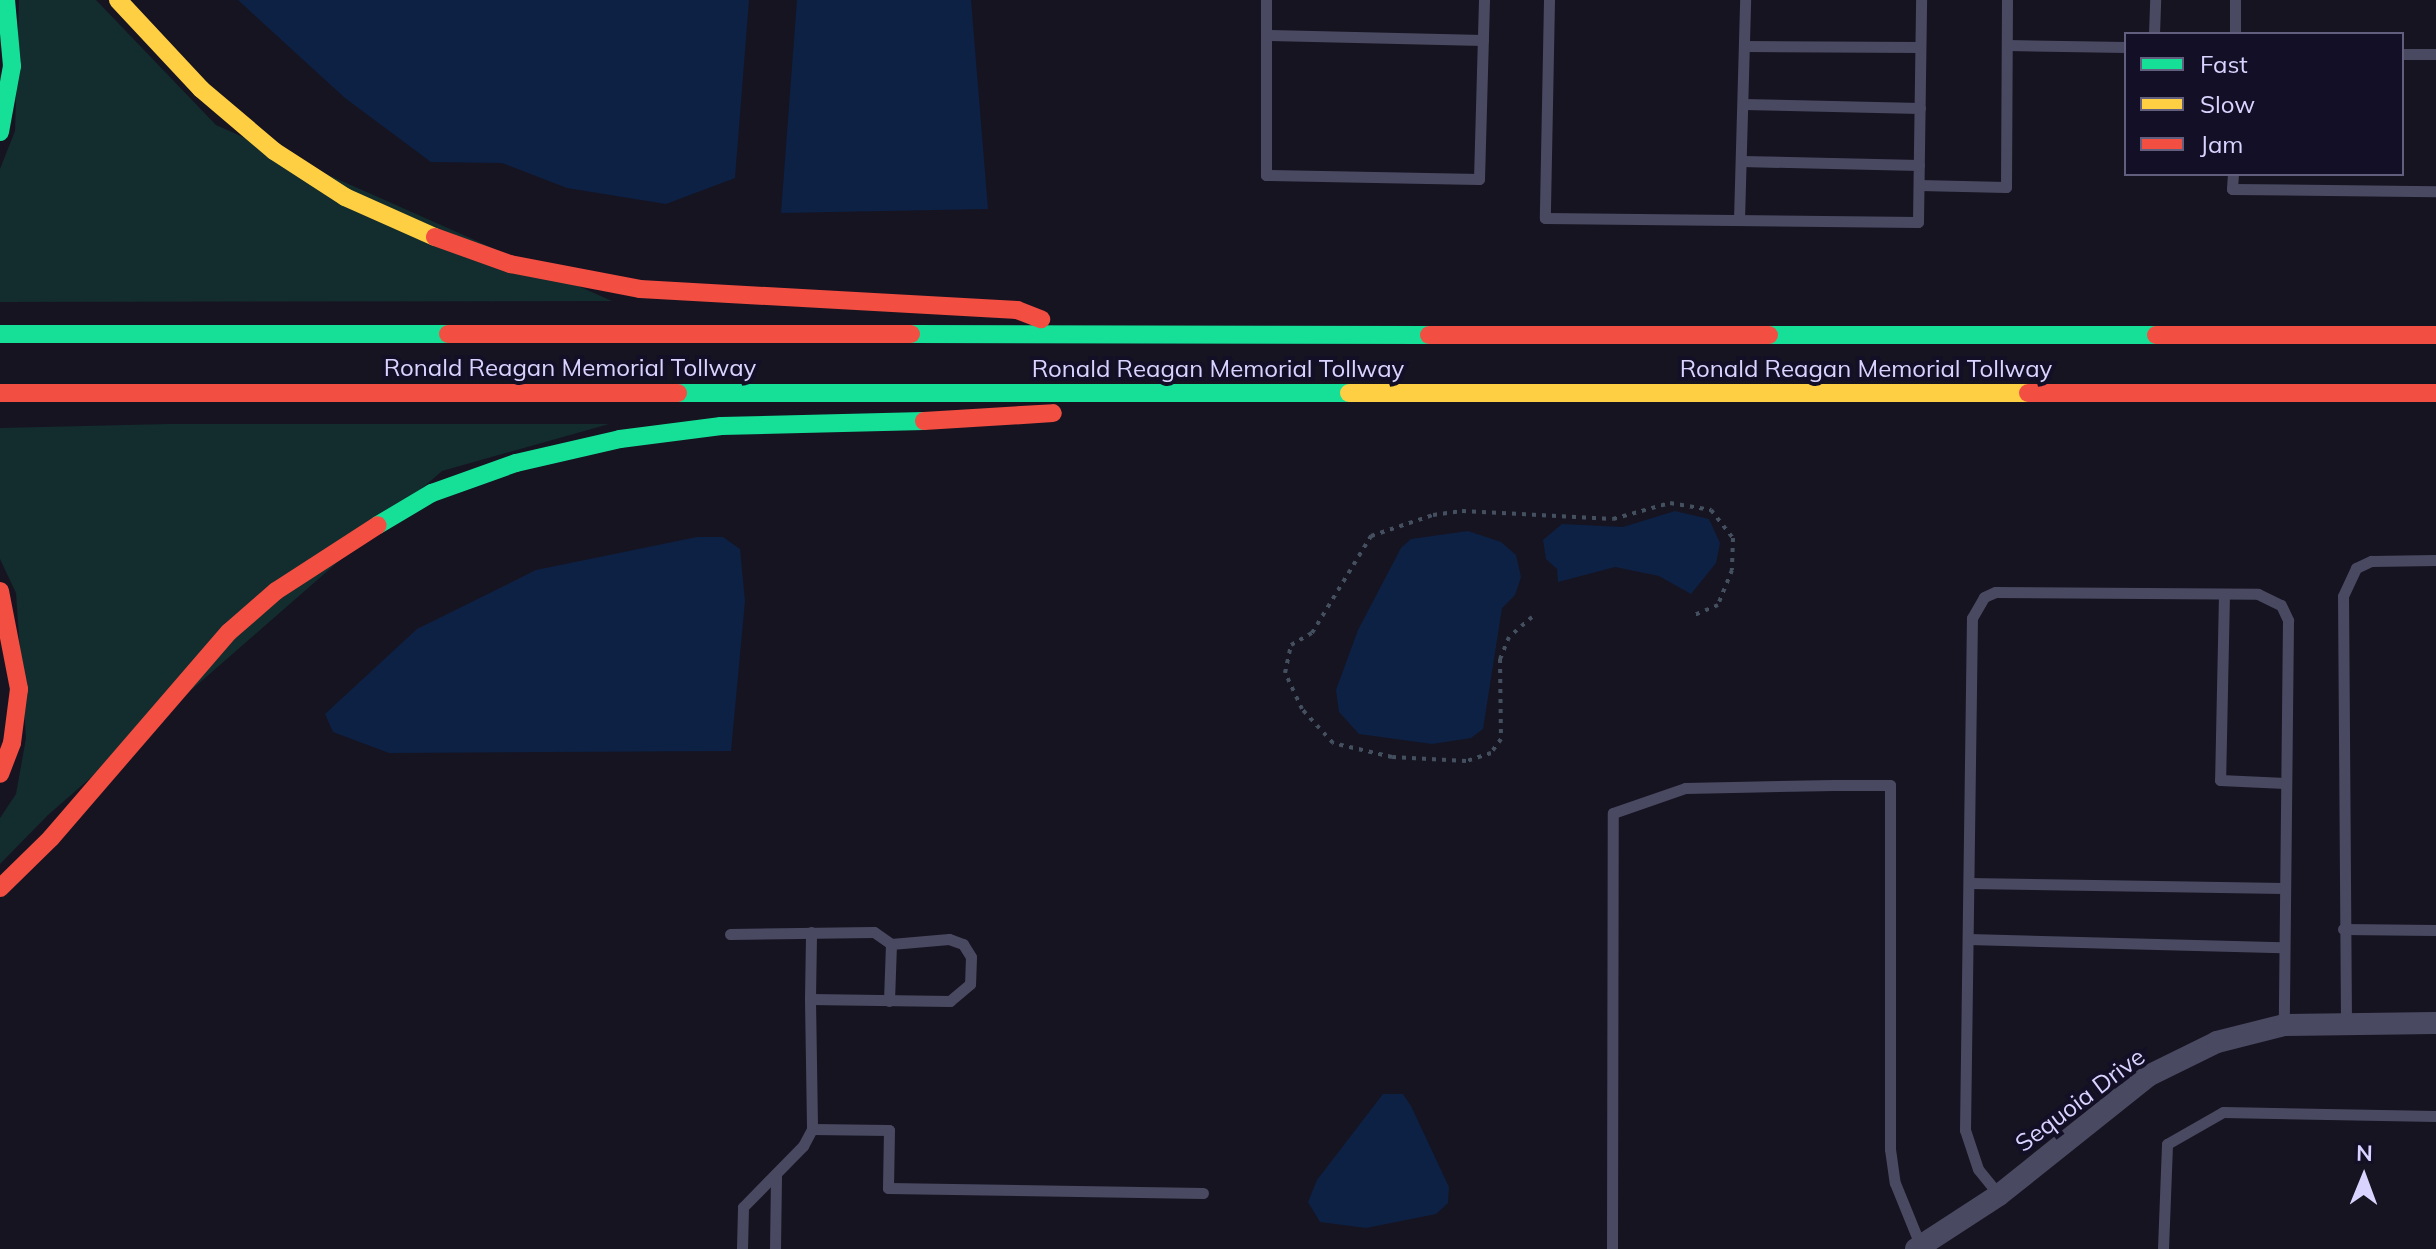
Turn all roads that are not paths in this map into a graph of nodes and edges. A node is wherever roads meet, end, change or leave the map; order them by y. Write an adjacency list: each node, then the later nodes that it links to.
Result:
1 (6, 0): 23 (highway)
2 (118, 0): 31 (highway)
3 (1266, 0): 13 (lane)
4 (1484, 0): 14 (lane)
5 (1549, 0): 29 (lane)
6 (1745, 0): 16 (lane)
7 (1921, 0): 17 (lane)
8 (2007, 0): 15 (lane)
9 (2155, 0): 11 (lane)
10 (2235, 0): 12 (lane)
11 (2154, 32)
12 (2235, 32)
13 (1266, 35): 14 (lane); 14 (lane)
14 (1483, 40)
15 (2007, 45): 18 (lane); 27 (lane)
16 (1744, 46): 17 (lane); 21 (lane)
17 (1920, 47): 22 (lane)
18 (2124, 47)
19 (2404, 54): 20 (lane)
20 (2436, 54)
21 (1743, 104): 22 (lane); 24 (lane)
22 (1920, 108): 25 (lane)
23 (0, 132)
24 (1741, 161): 25 (lane); 29 (lane)
25 (1919, 165): 27 (lane)
26 (2233, 176): 28 (lane)
27 (1919, 185): 29 (lane)
28 (2436, 191)
29 (1739, 220)
30 (0, 334): 31 (highway, Ronald Reagan Memorial Tollway)
31 (1085, 335): 32 (highway, Ronald Reagan Memorial Tollway)
32 (2436, 335)
33 (0, 393): 34 (highway, Ronald Reagan Memorial Tollway)
34 (1157, 393): 35 (highway, Ronald Reagan Memorial Tollway); 42 (highway)
35 (2436, 393)
36 (2436, 560): 44 (lane)
37 (0, 591): 39 (highway)
38 (2224, 594): 40 (lane); 40 (lane); 41 (lane)
39 (0, 774)
40 (2285, 783): 43 (lane)
41 (1969, 883): 43 (lane); 48 (lane)
42 (0, 888)
43 (2283, 888): 50 (lane)
44 (2343, 929): 45 (lane); 53 (lane)
45 (2436, 930)
46 (811, 932): 47 (lane); 49 (lane); 51 (lane)
47 (730, 934)
48 (1968, 939): 50 (lane); 60 (lane)
49 (891, 944): 52 (lane); 52 (lane)
50 (2282, 947): 55 (lane)
51 (810, 999): 52 (lane); 57 (lane)
52 (889, 1001)
53 (2346, 1022): 54 (street, Sequoia Drive); 55 (street, Sequoia Drive)
54 (2436, 1023)
55 (2284, 1025): 60 (street, Sequoia Drive)
56 (2436, 1116): 65 (lane)
57 (812, 1129): 58 (lane); 59 (lane)
58 (776, 1174): 62 (lane); 63 (lane)
59 (1203, 1193)
60 (1999, 1195): 61 (street, Sequoia Drive)
61 (1918, 1248): 64 (lane)
62 (742, 1249)
63 (775, 1249)
64 (1612, 1249)
65 (2163, 1249)

